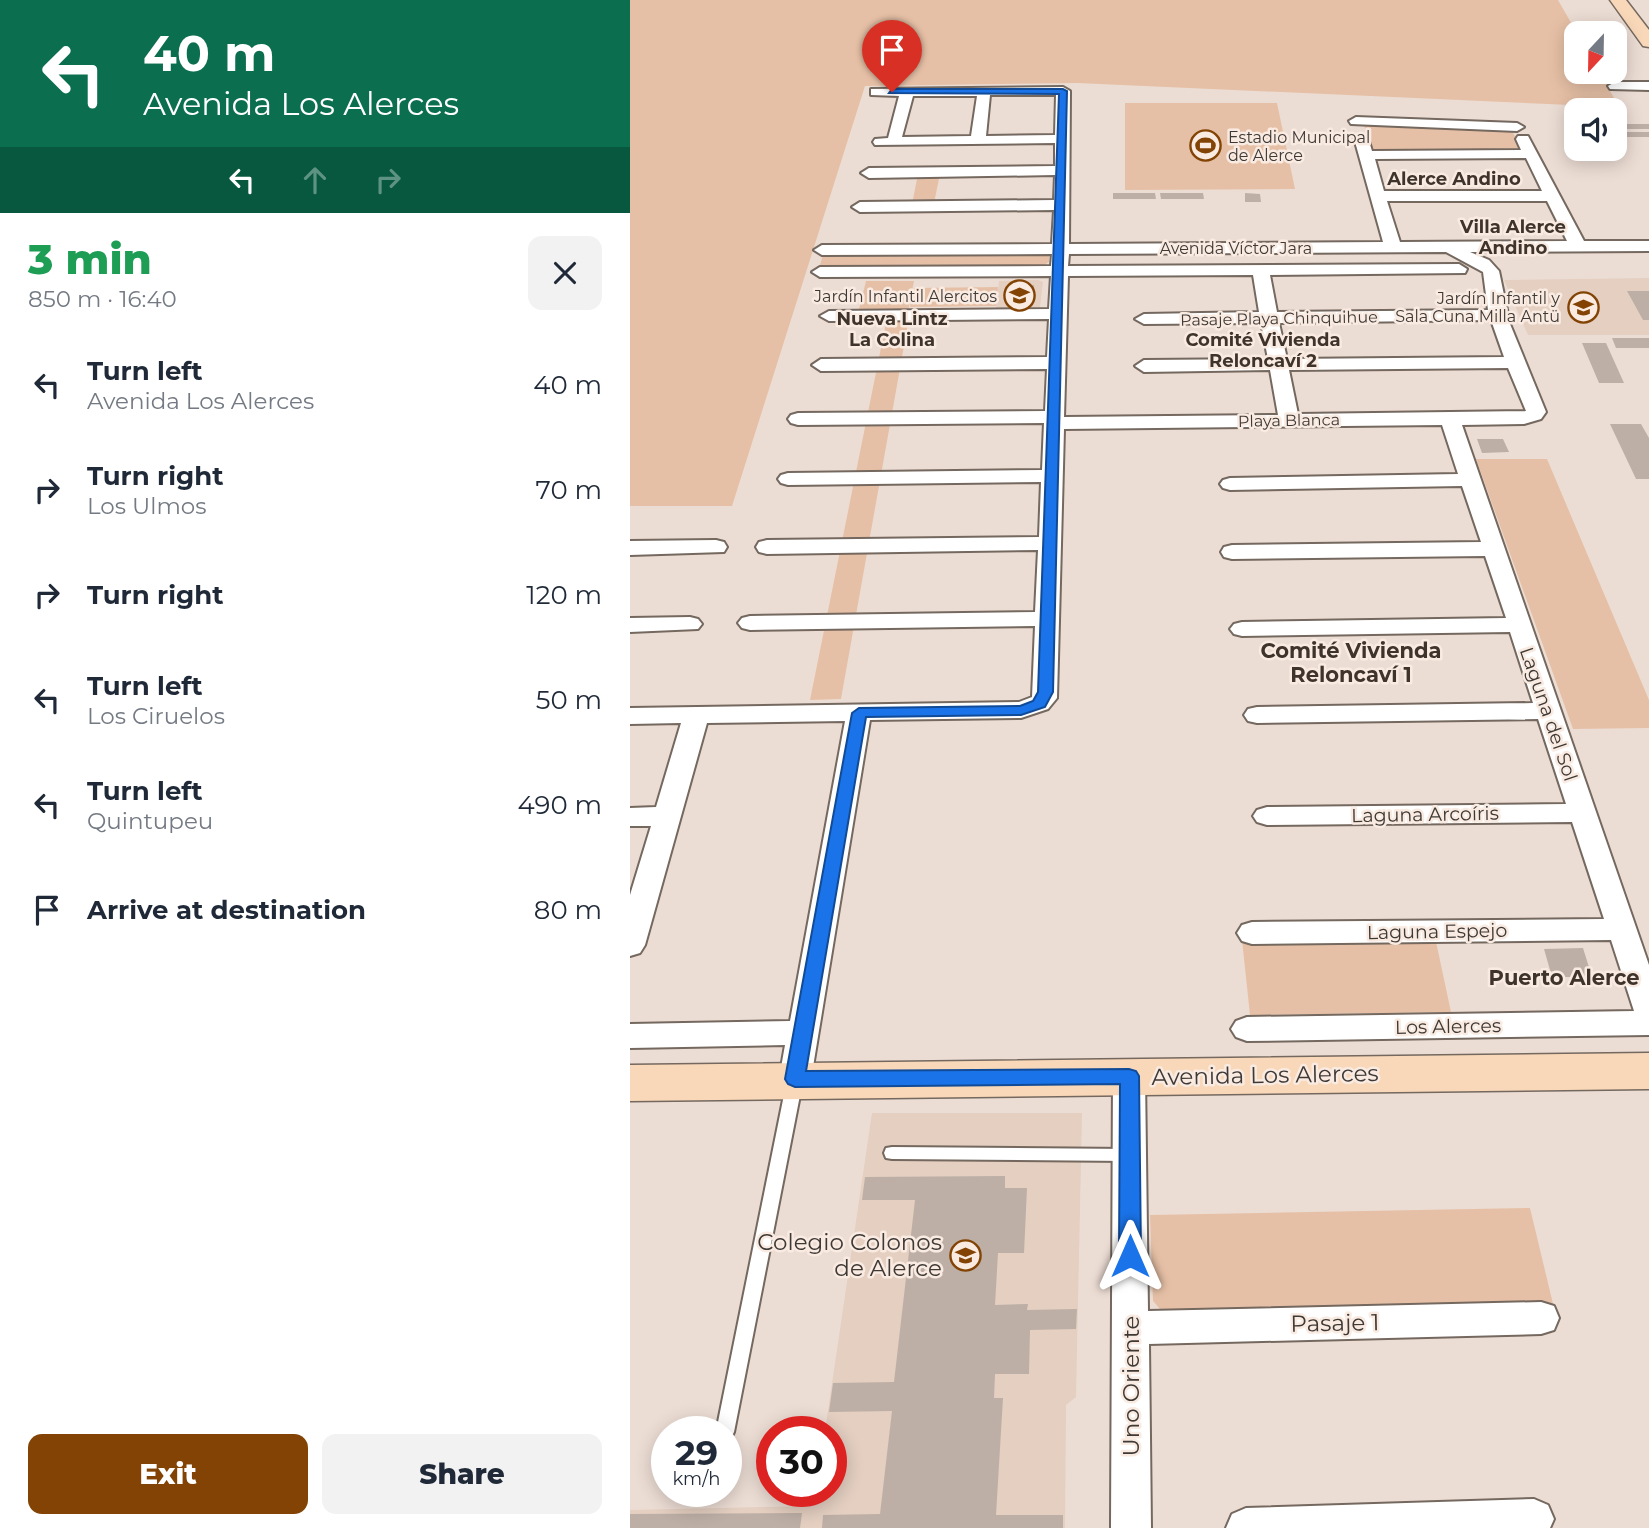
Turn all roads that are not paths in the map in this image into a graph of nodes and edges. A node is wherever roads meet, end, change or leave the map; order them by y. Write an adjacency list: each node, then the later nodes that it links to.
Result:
1 (1618, 0): 2 (main road)
2 (1649, 42)
3 (1615, 86): 4 (street)
4 (1649, 86)
5 (984, 91): 7 (street); 12 (street); 13 (street)
6 (876, 92): 7 (street)
7 (907, 92): 13 (street)
8 (1351, 103): 10 (street)
9 (1508, 109): 11 (street)
10 (1356, 121): 11 (street); 15 (street)
11 (1517, 127): 14 (street)
12 (1062, 139): 13 (street); 16 (street)
13 (978, 140)
14 (1531, 154): 15 (street); 19 (street)
15 (1366, 155): 18 (street)
16 (1062, 170): 17 (street); 20 (street)
17 (869, 173)
18 (1378, 196): 19 (street); 25 (street)
19 (1552, 196): 23 (street)
20 (1062, 205): 21 (street); 27 (street)
21 (860, 207)
22 (1540, 246): 23 (street, Avenida Víctor Jara); 26 (street, Avenida Víctor Jara); 32 (street)
23 (1578, 246): 24 (street, Avenida Víctor Jara)
24 (1649, 246)
25 (1393, 247): 26 (street, Avenida Víctor Jara); 27 (street, Avenida Víctor Jara)
26 (1446, 247): 32 (street)
27 (1059, 248): 28 (street, Avenida Víctor Jara); 31 (street)
28 (822, 250)
29 (1459, 268): 30 (street, Avenida Víctor Jara)
30 (1261, 269): 31 (street, Avenida Víctor Jara); 37 (street)
31 (1059, 270): 33 (street, Avenida Víctor Jara); 34 (street)
32 (1491, 271): 35 (street)
33 (820, 272)
34 (1058, 314): 36 (street); 40 (street)
35 (1499, 315): 37 (street, Pasaje Playa Chinquihue); 39 (street)
36 (830, 316)
37 (1269, 318): 38 (street, Pasaje Playa Chinquihue); 42 (street)
38 (1144, 319)
39 (1517, 362): 42 (street); 44 (street, Playa Blanca)
40 (1056, 363): 41 (street); 46 (street)
41 (821, 365)
42 (1279, 365): 43 (street); 47 (street)
43 (1144, 366)
44 (1450, 418): 47 (street, Playa Blanca); 50 (street, Laguna del Sol)
45 (799, 419): 46 (street, Playa Blanca)
46 (1054, 420): 47 (street, Playa Blanca); 48 (street)
47 (1289, 420)
48 (1052, 476): 49 (street); 52 (street)
49 (788, 479)
50 (1471, 480): 51 (street); 56 (street, Laguna del Sol)
51 (1230, 484)
52 (1051, 543): 54 (street); 58 (street)
53 (716, 547): 55 (street)
54 (767, 547)
55 (630, 548)
56 (1494, 549): 57 (street); 62 (street, Laguna del Sol)
57 (1232, 552)
58 (1048, 619): 59 (street); 65 (street)
59 (750, 623)
60 (690, 624): 61 (street)
61 (630, 625)
62 (1519, 625): 63 (street); 64 (street, Laguna del Sol)
63 (1242, 629)
64 (1548, 711): 67 (street); 69 (street, Laguna del Sol)
65 (859, 713): 66 (street); 79 (street)
66 (695, 715): 68 (street); 70 (street)
67 (1257, 715)
68 (630, 716)
69 (1582, 813): 71 (street, Laguna Arcoíris); 73 (street, Laguna del Sol)
70 (667, 816): 72 (street); 75 (street)
71 (1267, 816)
72 (630, 817)
73 (1622, 929): 74 (street, Laguna Espejo); 76 (street, Laguna del Sol)
74 (1252, 933)
75 (631, 939)
76 (1649, 1010)
77 (1649, 1023): 78 (street, Los Alerces)
78 (1247, 1029)
79 (803, 1033): 80 (street); 83 (street)
80 (630, 1036)
81 (1649, 1071): 82 (main road, Avenida Los Alerces)
82 (1129, 1076): 83 (main road, Avenida Los Alerces); 86 (street, Uno Oriente)
83 (795, 1079): 84 (main road, Avenida Los Alerces); 89 (lane)
84 (630, 1083)
85 (892, 1153): 86 (lane)
86 (1130, 1155): 88 (street, Uno Oriente)
87 (1541, 1318): 88 (street, Pasaje 1)
88 (1130, 1328): 91 (street, Uno Oriente)
89 (728, 1416)
90 (1534, 1519): 92 (street)
91 (1131, 1528)
92 (1246, 1528)

